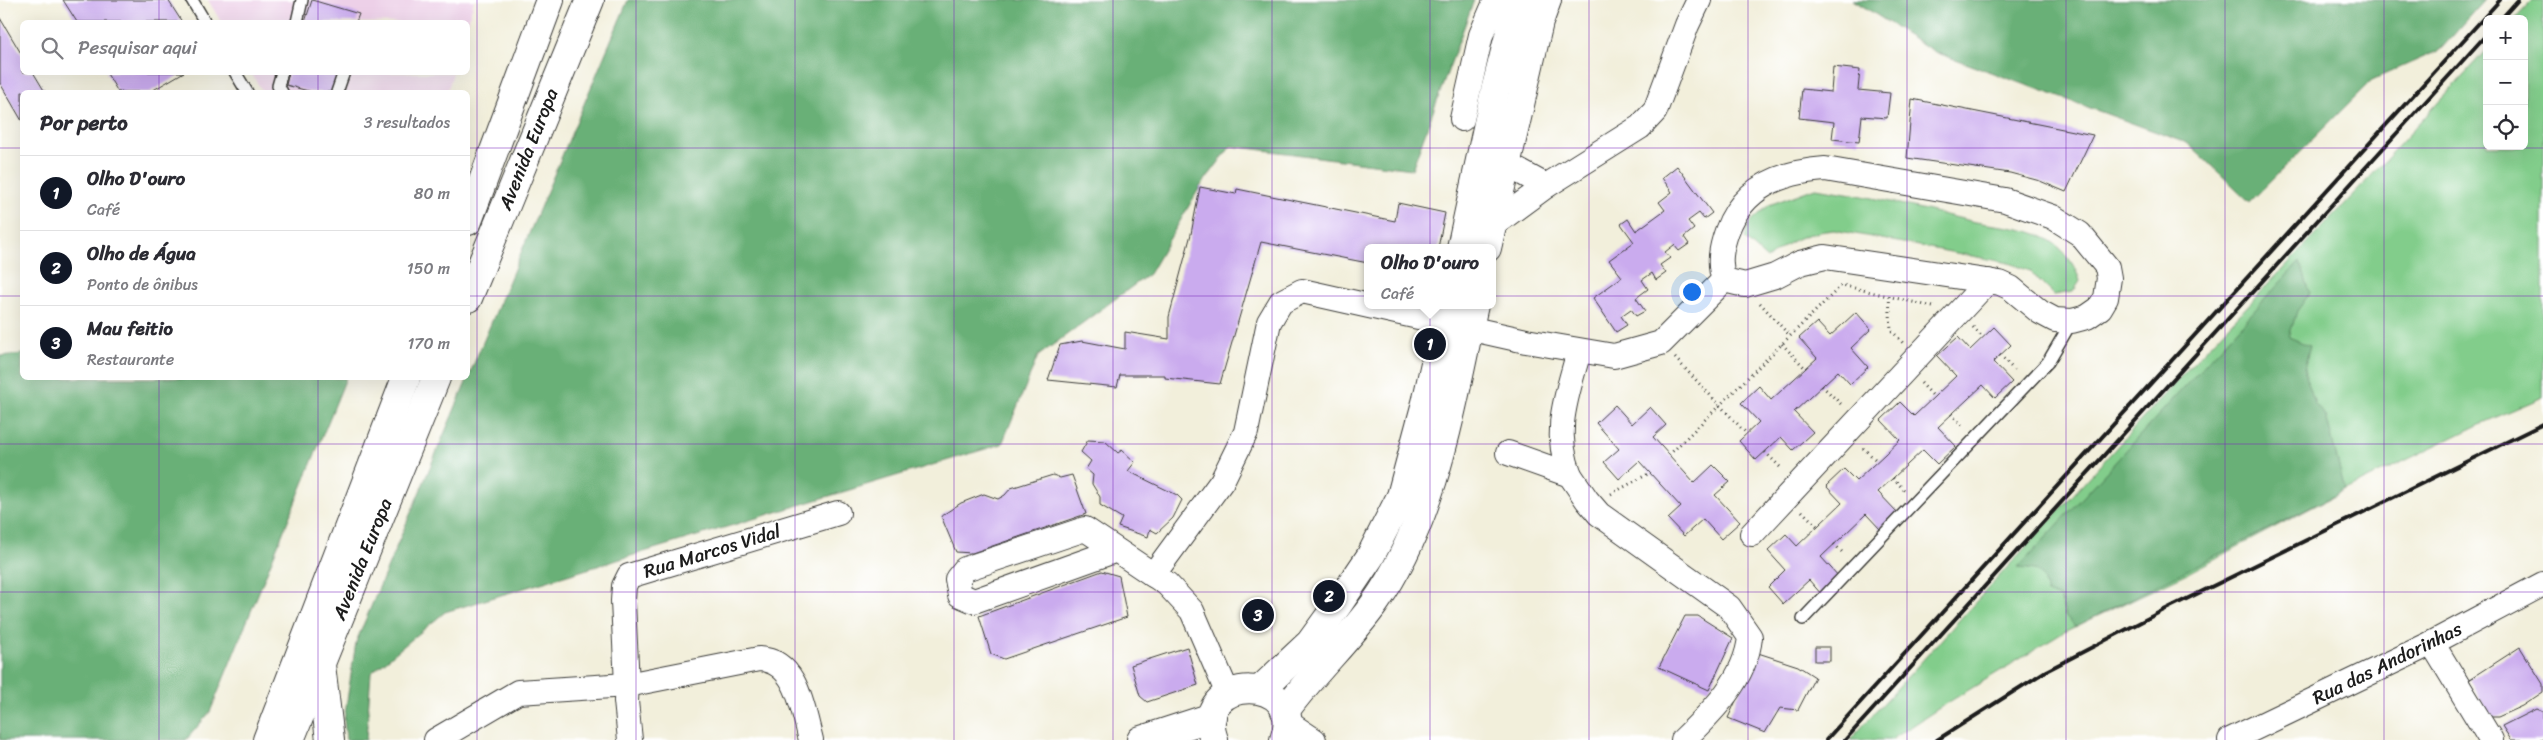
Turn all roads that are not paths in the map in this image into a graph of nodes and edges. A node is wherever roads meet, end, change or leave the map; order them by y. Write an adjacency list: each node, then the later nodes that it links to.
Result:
1 (192, 0): 9 (lane)
2 (302, 0): 10 (lane)
3 (550, 0): 20 (main road, Avenida Europa)
4 (590, 0): 25 (main road, Avenida Europa)
5 (1496, 0): 17 (street)
6 (1520, 0): 22 (main road)
7 (1547, 0): 18 (main road)
8 (1699, 0): 19 (street)
9 (204, 20)
10 (297, 20)
11 (237, 75): 14 (lane)
12 (281, 75): 15 (lane)
13 (343, 75): 16 (lane)
14 (246, 90)
15 (281, 90)
16 (338, 90)
17 (1462, 119)
18 (1506, 164): 19 (street); 21 (main road)
19 (1546, 186): 21 (street)
20 (470, 216)
21 (1490, 236)
22 (1462, 244)
23 (1724, 280): 24 (street); 29 (street); 30 (street)
24 (1988, 281): 29 (street); 36 (street)
25 (470, 293)
26 (1364, 301): 38 (street)
27 (1410, 309): 28 (street)
28 (1452, 316): 30 (street); 44 (main road); 46 (main road)
29 (2072, 321): 40 (lane)
30 (1579, 351): 34 (street)
31 (405, 380): 48 (main road, Avenida Europa)
32 (435, 380): 42 (main road, Avenida Europa)
33 (1508, 453): 34 (street)
34 (1570, 476): 57 (street)
35 (838, 514): 43 (street, Rua Marcos Vidal)
36 (1752, 534)
37 (1114, 551): 37 (street); 38 (street)
38 (1153, 575): 45 (street)
39 (2543, 584): 41 (street, Rua das Andorinhas)
40 (1804, 619)
41 (2432, 642): 58 (street, Rua das Andorinhas); 59 (street)
42 (320, 663): 48 (main road, Avenida Europa); 50 (main road)
43 (628, 685): 51 (street); 52 (street, Rua Marcos Vidal); 53 (street)
44 (1261, 689): 45 (main road); 46 (main road)
45 (1228, 694): 47 (main road)
46 (1286, 724): 56 (street)
47 (1213, 729): 54 (main road)
48 (277, 733): 49 (main road)
49 (258, 740)
50 (330, 740)
51 (436, 740)
52 (630, 740)
53 (811, 740)
54 (1142, 740): 55 (main road)
55 (1149, 740)
56 (1314, 740)
57 (1683, 740)
58 (2230, 740)
59 (2491, 740)

